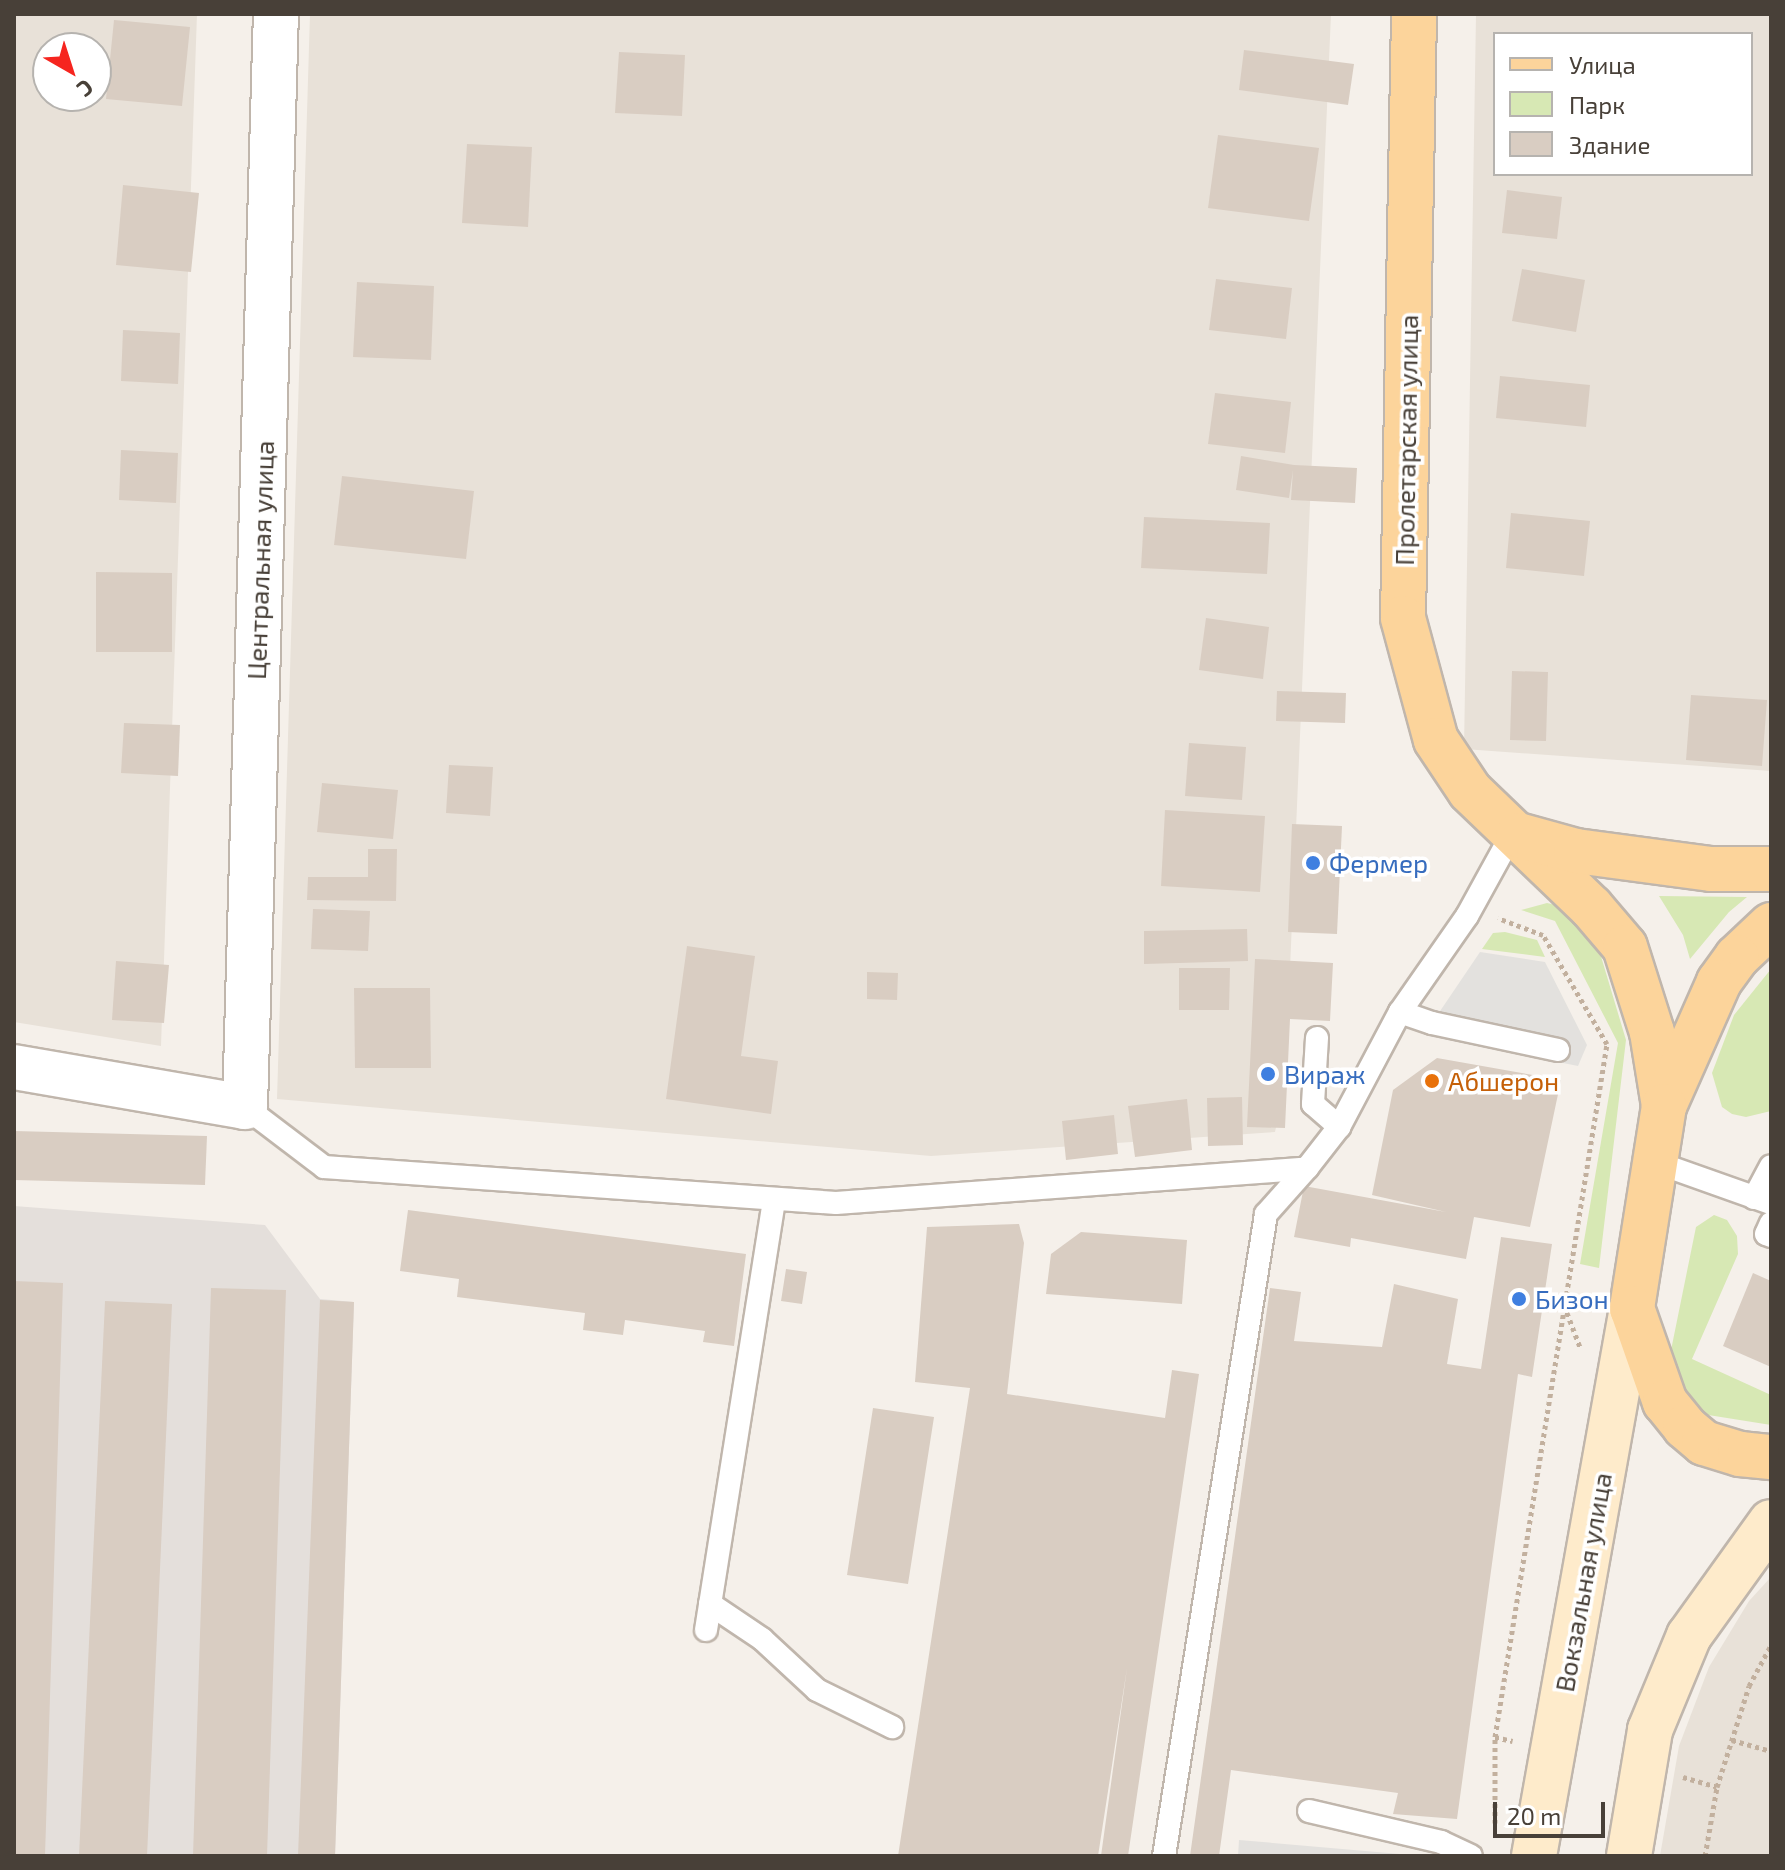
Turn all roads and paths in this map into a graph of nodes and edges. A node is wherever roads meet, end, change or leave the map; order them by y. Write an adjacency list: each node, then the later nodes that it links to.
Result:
1 (276, 14): 12 (street, Центральная улица)
2 (1414, 14): 3 (main road, Пролетарская улица)
3 (1512, 834): 4 (main road); 5 (lane); 11 (main road, Пролетарская улица)
4 (1771, 869)
5 (1470, 908): 7 (lane); 31 (path)
6 (1771, 925): 11 (main road, Вокзальная улица)
7 (1400, 1012): 9 (lane); 13 (lane)
8 (1317, 1038): 13 (lane)
9 (1558, 1050)
10 (14, 1067): 12 (street)
11 (1664, 1106): 14 (main road, Вокзальная улица)
12 (245, 1107): 17 (lane)
13 (1339, 1127): 16 (lane)
14 (1655, 1162): 18 (lane); 21 (main road, Вокзальная улица)
15 (1771, 1166): 18 (lane)
16 (1307, 1168): 17 (lane); 32 (lane)
17 (774, 1199): 24 (lane)
18 (1763, 1200)
19 (1771, 1223): 20 (lane)
20 (1771, 1236)
21 (1632, 1308): 22 (main road, Вокзальная улица); 34 (main road, Вокзальная улица)
22 (1771, 1457)
23 (1771, 1522): 35 (main road)
24 (710, 1604): 25 (lane); 27 (lane)
25 (706, 1630)
26 (1771, 1645): 28 (path)
27 (892, 1727)
28 (1732, 1740): 29 (path); 36 (path)
29 (1771, 1751)
30 (1309, 1811): 33 (lane)
31 (1495, 1826)
32 (1164, 1856)
33 (1471, 1856)
34 (1534, 1856)
35 (1629, 1856)
36 (1705, 1856)

